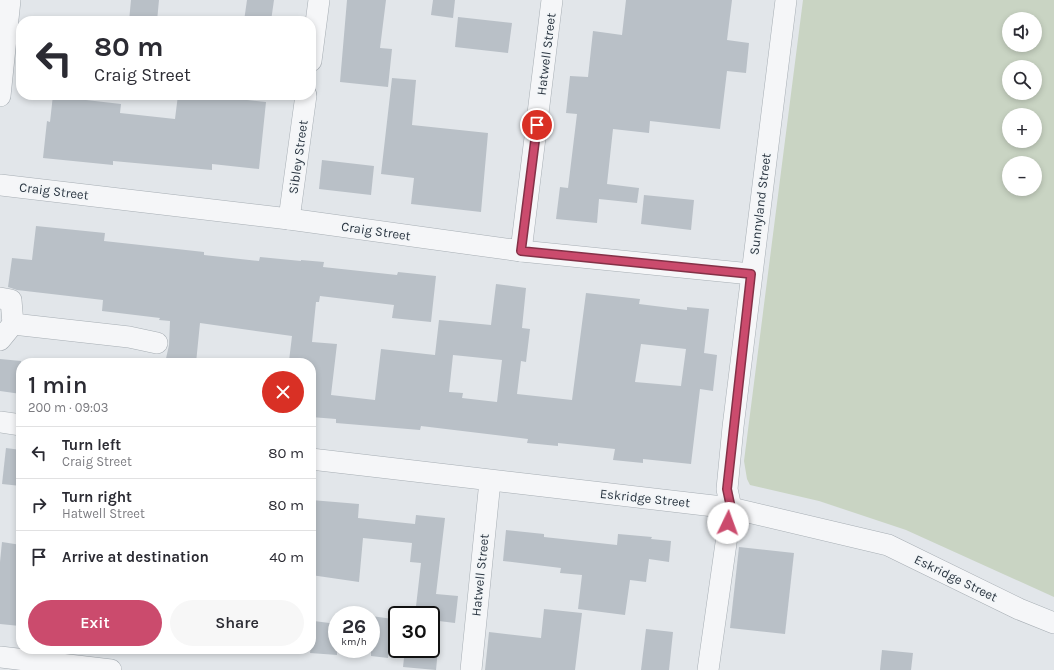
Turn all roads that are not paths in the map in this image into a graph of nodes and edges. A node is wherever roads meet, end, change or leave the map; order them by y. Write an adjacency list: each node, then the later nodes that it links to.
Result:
1 (10, 0): 6 (street)
2 (319, 0): 5 (street)
3 (552, 0): 11 (street, Hatwell Street)
4 (786, 0): 12 (street, Sunnyland Street)
5 (316, 23)
6 (3, 41): 7 (street)
7 (0, 96)
8 (305, 100): 10 (street, Sibley Street)
9 (0, 185): 10 (street, Craig Street)
10 (289, 219): 11 (street, Craig Street)
11 (521, 251): 12 (street, Craig Street)
12 (751, 274): 20 (street, Sunnyland Street)
13 (0, 298): 14 (street)
14 (7, 332): 15 (street)
15 (157, 343)
16 (0, 422): 17 (street)
17 (16, 424)
18 (316, 461): 19 (street, Eskridge Street)
19 (490, 481): 20 (street, Eskridge Street); 24 (street, Hatwell Street)
20 (731, 508): 21 (street, Eskridge Street); 25 (street, Sunnyland Street)
21 (1054, 624)
22 (0, 657): 23 (street)
23 (111, 670)
24 (471, 670)
25 (708, 670)

